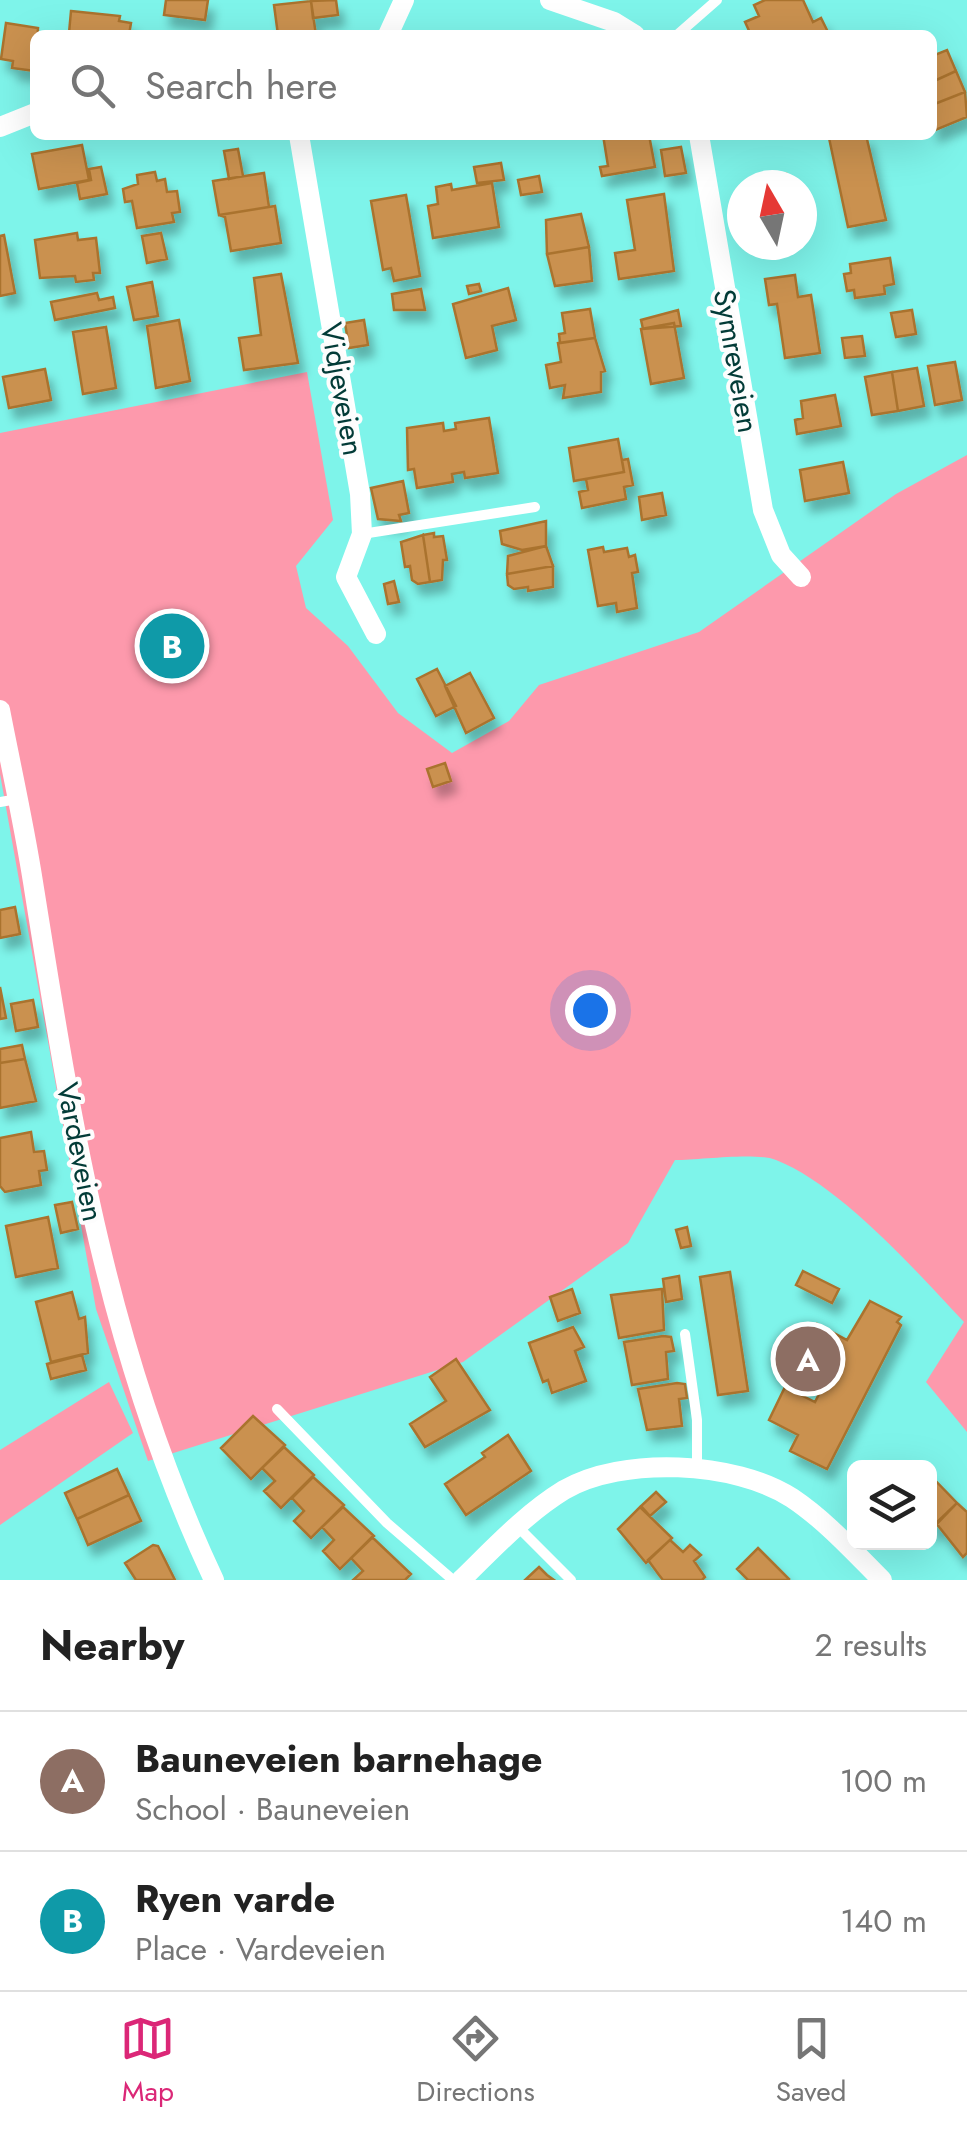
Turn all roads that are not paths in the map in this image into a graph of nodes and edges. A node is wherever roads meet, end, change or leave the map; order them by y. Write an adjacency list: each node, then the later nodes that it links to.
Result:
1 (404, 0): 4 (street)
2 (550, 0): 5 (street)
3 (717, 0): 6 (lane)
4 (390, 30)
5 (627, 30)
6 (683, 30)
7 (30, 115): 8 (street)
8 (0, 126)
9 (300, 140): 12 (street, Vidjeveien)
10 (700, 140): 13 (street, Symreveien)
11 (535, 506): 12 (lane)
12 (362, 534): 14 (street, Vidjeveien)
13 (802, 577)
14 (376, 634)
15 (0, 710): 16 (street, Vardeveien)
16 (8, 801): 21 (street, Vardeveien)
17 (685, 1334): 19 (lane)
18 (278, 1408): 22 (lane)
19 (697, 1469): 20 (street); 25 (street)
20 (517, 1526): 23 (street); 24 (lane)
21 (214, 1580)
22 (453, 1580)
23 (460, 1580)
24 (571, 1580)
25 (882, 1580)

